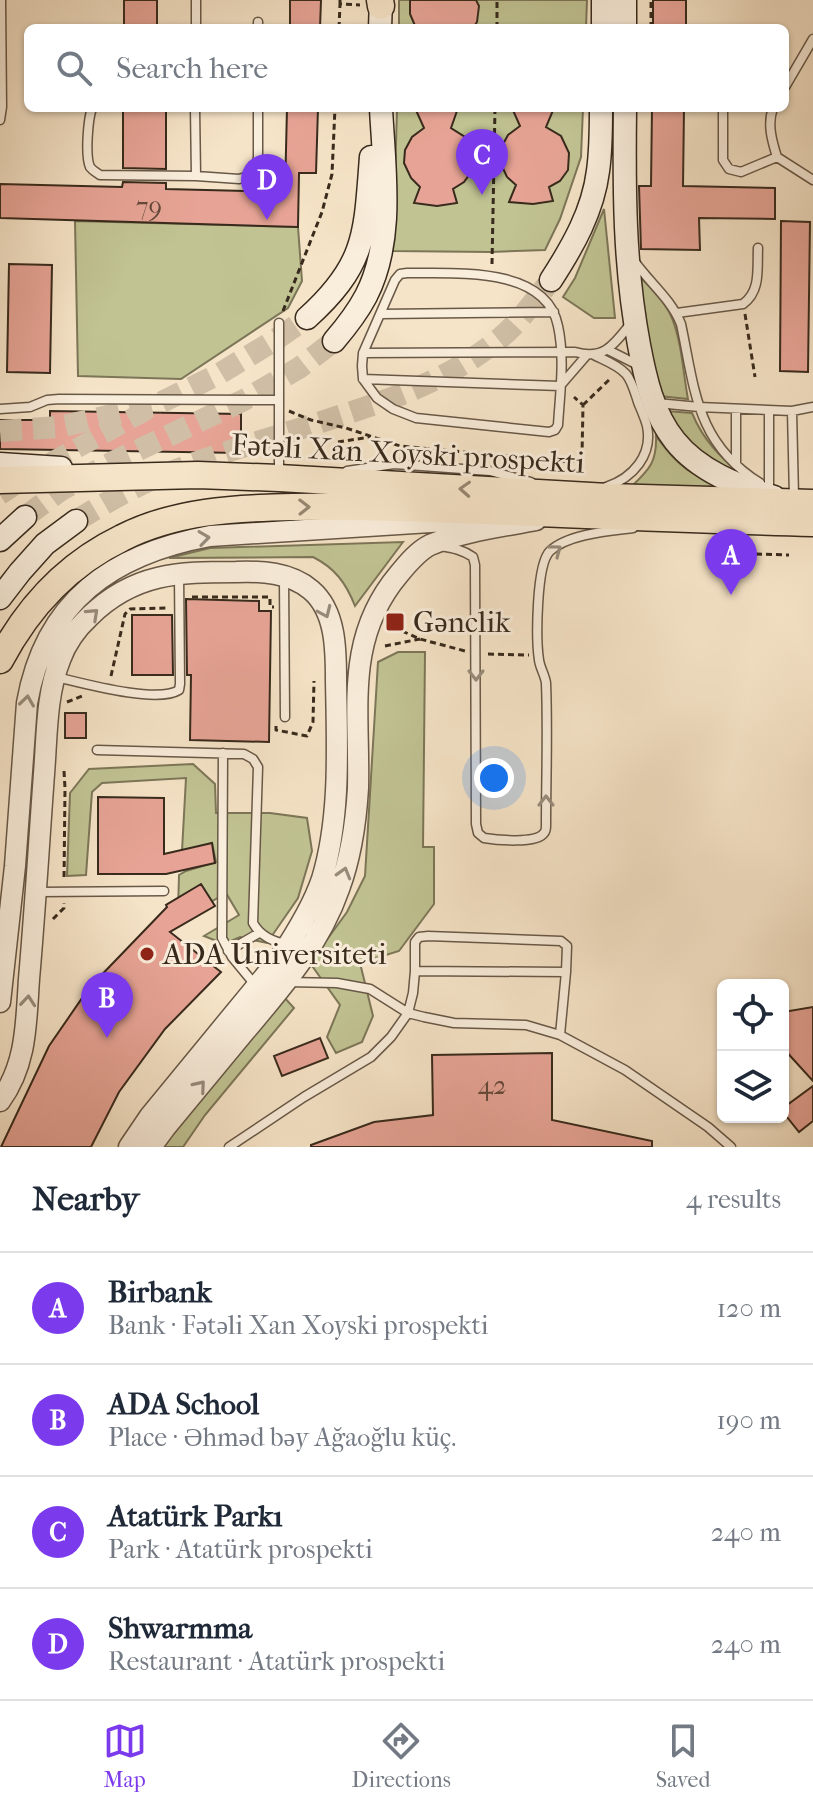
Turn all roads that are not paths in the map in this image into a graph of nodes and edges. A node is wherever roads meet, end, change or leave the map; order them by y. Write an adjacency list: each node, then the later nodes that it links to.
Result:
1 (1, 0): 19 (lane)
2 (196, 0): 5 (lane)
3 (603, 0): 6 (main road)
4 (625, 0): 7 (main road)
5 (196, 24)
6 (603, 24)
7 (625, 24)
8 (813, 39): 9 (lane)
9 (789, 80)
10 (91, 112): 21 (lane)
11 (195, 112): 21 (lane)
12 (258, 112): 21 (lane)
13 (378, 112): 29 (main road)
14 (378, 112): 32 (main road)
15 (601, 112): 25 (main road)
16 (625, 112): 24 (main road)
17 (723, 112): 20 (lane)
18 (771, 112): 20 (lane)
19 (0, 120)
20 (777, 157): 22 (lane)
21 (196, 176)
22 (813, 180)
23 (758, 248): 27 (lane)
24 (626, 249): 27 (lane); 30 (main road)
25 (551, 280)
26 (554, 312): 28 (lane); 28 (lane); 34 (lane)
27 (677, 313): 42 (lane)
28 (381, 314): 35 (lane)
29 (307, 318)
30 (634, 320): 33 (lane); 37 (main road)
31 (279, 323): 40 (lane)
32 (334, 341)
33 (608, 350): 36 (lane); 37 (lane)
34 (561, 352): 35 (lane); 36 (lane); 39 (lane)
35 (363, 353): 38 (lane)
36 (590, 355): 39 (lane); 54 (lane)
37 (643, 368): 41 (main road)
38 (363, 379): 39 (lane); 39 (lane)
39 (560, 386)
40 (278, 400): 44 (lane); 51 (lane)
41 (654, 403): 42 (lane); 55 (main road)
42 (699, 407): 45 (lane); 49 (lane)
43 (813, 407): 47 (lane)
44 (0, 409)
45 (736, 409): 46 (lane); 49 (lane)
46 (769, 411): 47 (lane); 53 (lane)
47 (792, 411): 55 (lane)
48 (0, 464): 50 (main road)
49 (736, 464): 53 (lane)
50 (198, 475): 51 (main road, Fətəli Xan Xoyski prospekti); 52 (main road, Fətəli Xan Xoyski prospekti)
51 (287, 478): 54 (main road, Fətəli Xan Xoyski prospekti, one-way to 51)
52 (0, 480)
53 (769, 488): 55 (lane)
54 (568, 504): 55 (main road, Fətəli Xan Xoyski prospekti); 57 (main road, Fətəli Xan Xoyski prospekti); 60 (street); 64 (main road, Fətəli Xan Xoyski prospekti, one-way to 54); 78 (street, one-way to 54)
55 (808, 515): 57 (main road, Fətəli Xan Xoyski prospekti)
56 (25, 517): 59 (main road)
57 (709, 519): 60 (lane, one-way to 57)
58 (76, 521): 63 (main road)
59 (0, 540)
60 (432, 545): 76 (street, one-way to 60)
61 (179, 574): 62 (street); 65 (street, one-way to 61); 65 (lane)
62 (284, 576): 66 (lane); 72 (street, one-way to 72)
63 (0, 598)
64 (0, 660)
65 (55, 677): 70 (street)
66 (281, 716)
67 (97, 750): 68 (lane)
68 (223, 753): 71 (lane); 73 (lane)
69 (164, 891): 70 (lane)
70 (37, 892): 81 (street, one-way to 70)
71 (259, 933): 72 (lane); 73 (lane)
72 (288, 945): 77 (street)
73 (228, 951): 77 (lane)
74 (415, 971): 75 (lane); 75 (lane); 79 (lane)
75 (566, 972): 80 (lane)
76 (286, 982): 79 (lane); 83 (street, one-way to 76)
77 (257, 987): 82 (street)
78 (0, 1002)
79 (408, 1013): 80 (lane); 84 (lane)
80 (560, 1035): 85 (lane)
81 (0, 1101)
82 (129, 1147)
83 (151, 1147)
84 (229, 1147)
85 (731, 1147)

